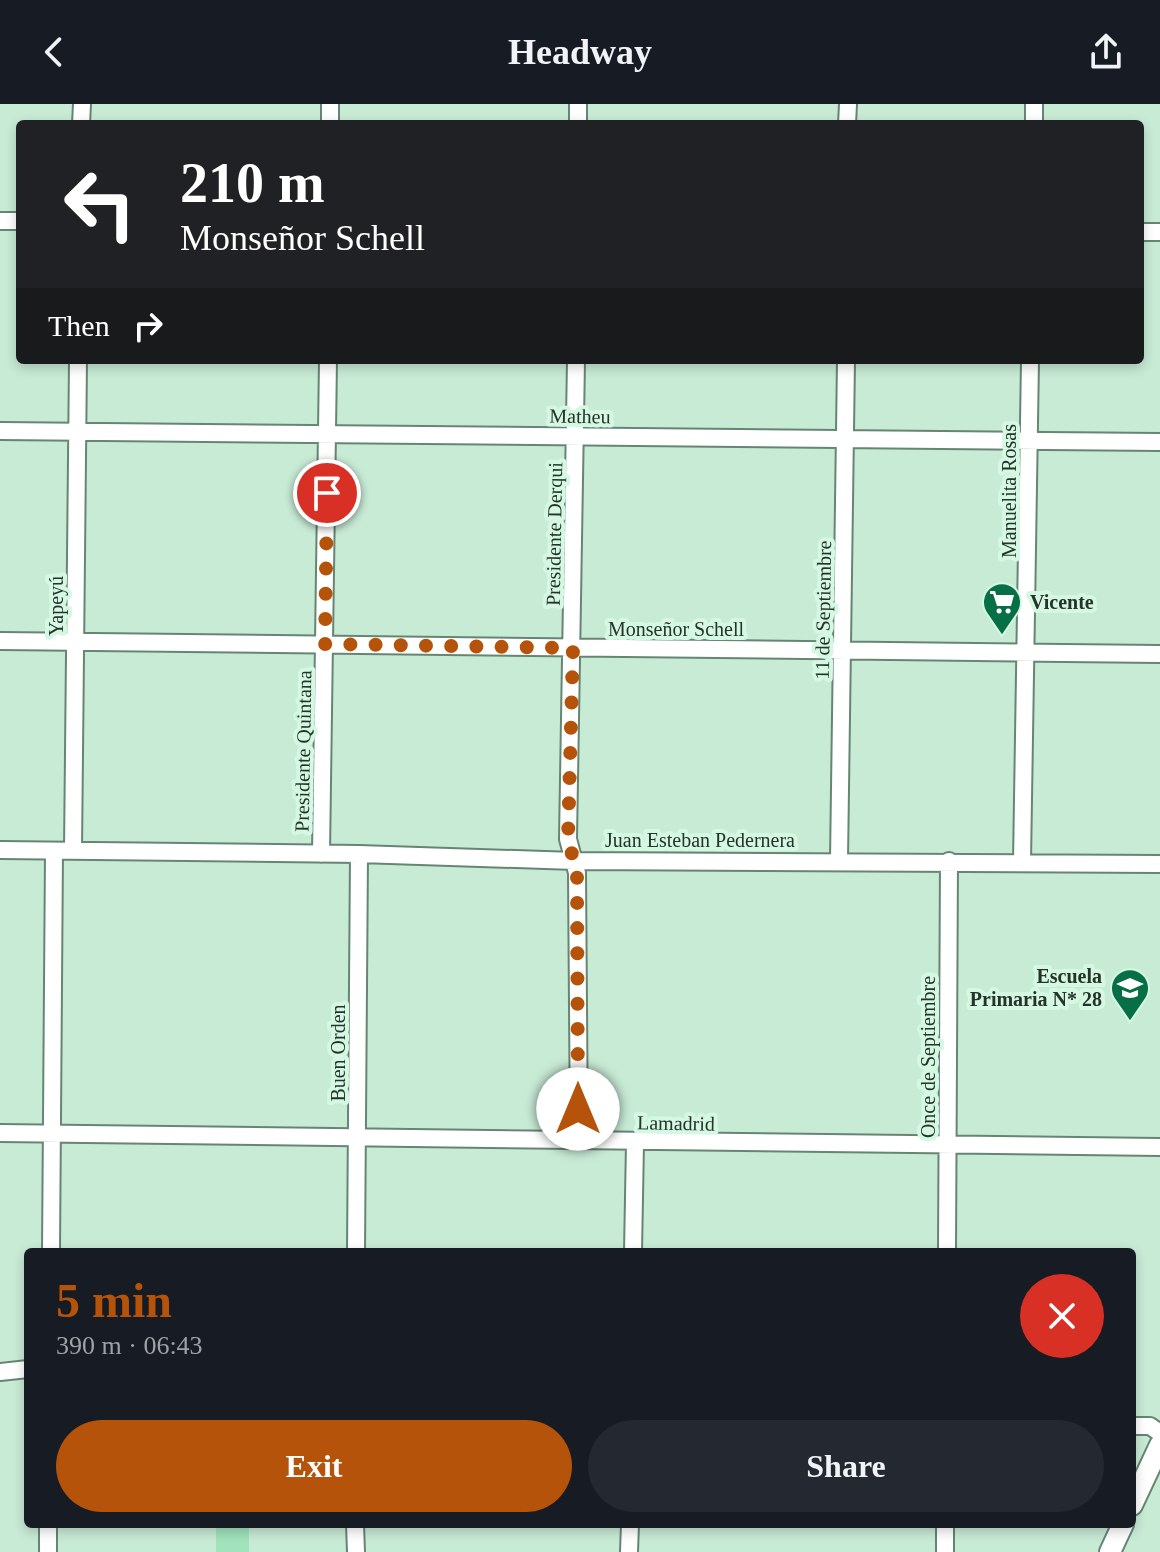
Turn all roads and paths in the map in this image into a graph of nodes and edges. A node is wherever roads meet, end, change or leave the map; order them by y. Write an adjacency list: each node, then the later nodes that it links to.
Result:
1 (78, 364): 7 (street, Yapeyú)
2 (328, 364): 8 (street, Presidente Quintana)
3 (576, 364): 9 (street, Presidente Derqui)
4 (846, 364): 10 (street, 11 de Septiembre)
5 (1030, 364): 11 (street, Manuelita Rosas)
6 (0, 431): 7 (street, Matheu)
7 (77, 431): 8 (street, Matheu); 14 (street, Yapeyú)
8 (328, 433): 9 (street, Matheu); 15 (street, Presidente Quintana)
9 (575, 436): 10 (street, Matheu); 16 (street, Presidente Derqui)
10 (845, 439): 11 (street, Matheu); 17 (street, 11 de Septiembre)
11 (1029, 441): 12 (street, Matheu); 18 (street, Manuelita Rosas)
12 (1160, 442)
13 (0, 641): 14 (street, Monseñor Schell)
14 (75, 643): 15 (street, Monseñor Schell); 22 (street, Yapeyú)
15 (325, 644): 16 (street, Monseñor Schell); 23 (street, Presidente Quintana)
16 (573, 648): 17 (street, Monseñor Schell); 26 (street, Presidente Derqui)
17 (843, 649): 18 (street, Monseñor Schell); 25 (street, 11 de Septiembre)
18 (1028, 653): 19 (street, Monseñor Schell); 28 (street, Manuelita Rosas)
19 (1160, 654)
20 (0, 850): 21 (street, Juan Esteban Pedernera)
21 (54, 851): 22 (street, Juan Esteban Pedernera); 31 (street)
22 (73, 851): 23 (street, Juan Esteban Pedernera)
23 (321, 854): 24 (street, Juan Esteban Pedernera)
24 (359, 854): 26 (street, Juan Esteban Pedernera); 32 (street, Buen Orden)
25 (839, 860): 26 (street, Juan Esteban Pedernera); 27 (street, Juan Esteban Pedernera)
26 (575, 861): 33 (street, Presidente Derqui)
27 (949, 861): 28 (street, Juan Esteban Pedernera); 35 (street, Once de Septiembre)
28 (1022, 862): 29 (street, Juan Esteban Pedernera)
29 (1160, 864)
30 (0, 1133): 31 (street, Lamadrid)
31 (52, 1133): 32 (street, Lamadrid); 37 (street)
32 (358, 1138): 33 (street, Lamadrid); 38 (street, Buen Orden)
33 (579, 1138): 34 (street, Lamadrid)
34 (635, 1143): 35 (street, Lamadrid); 39 (street)
35 (948, 1145): 36 (street, Lamadrid); 40 (street, Once de Septiembre)
36 (1160, 1147)
37 (51, 1248)
38 (356, 1248)
39 (633, 1248)
40 (947, 1248)
41 (24, 1369): 42 (street)
42 (0, 1372)
43 (1136, 1426): 44 (street)
44 (1160, 1433)
45 (1160, 1445): 46 (street)
46 (1136, 1496)
47 (48, 1528): 52 (street)
48 (355, 1528): 53 (street)
49 (630, 1528): 54 (street)
50 (945, 1528): 55 (street)
51 (1121, 1528): 56 (street)
52 (48, 1552)
53 (356, 1552)
54 (629, 1552)
55 (945, 1552)
56 (1110, 1552)

